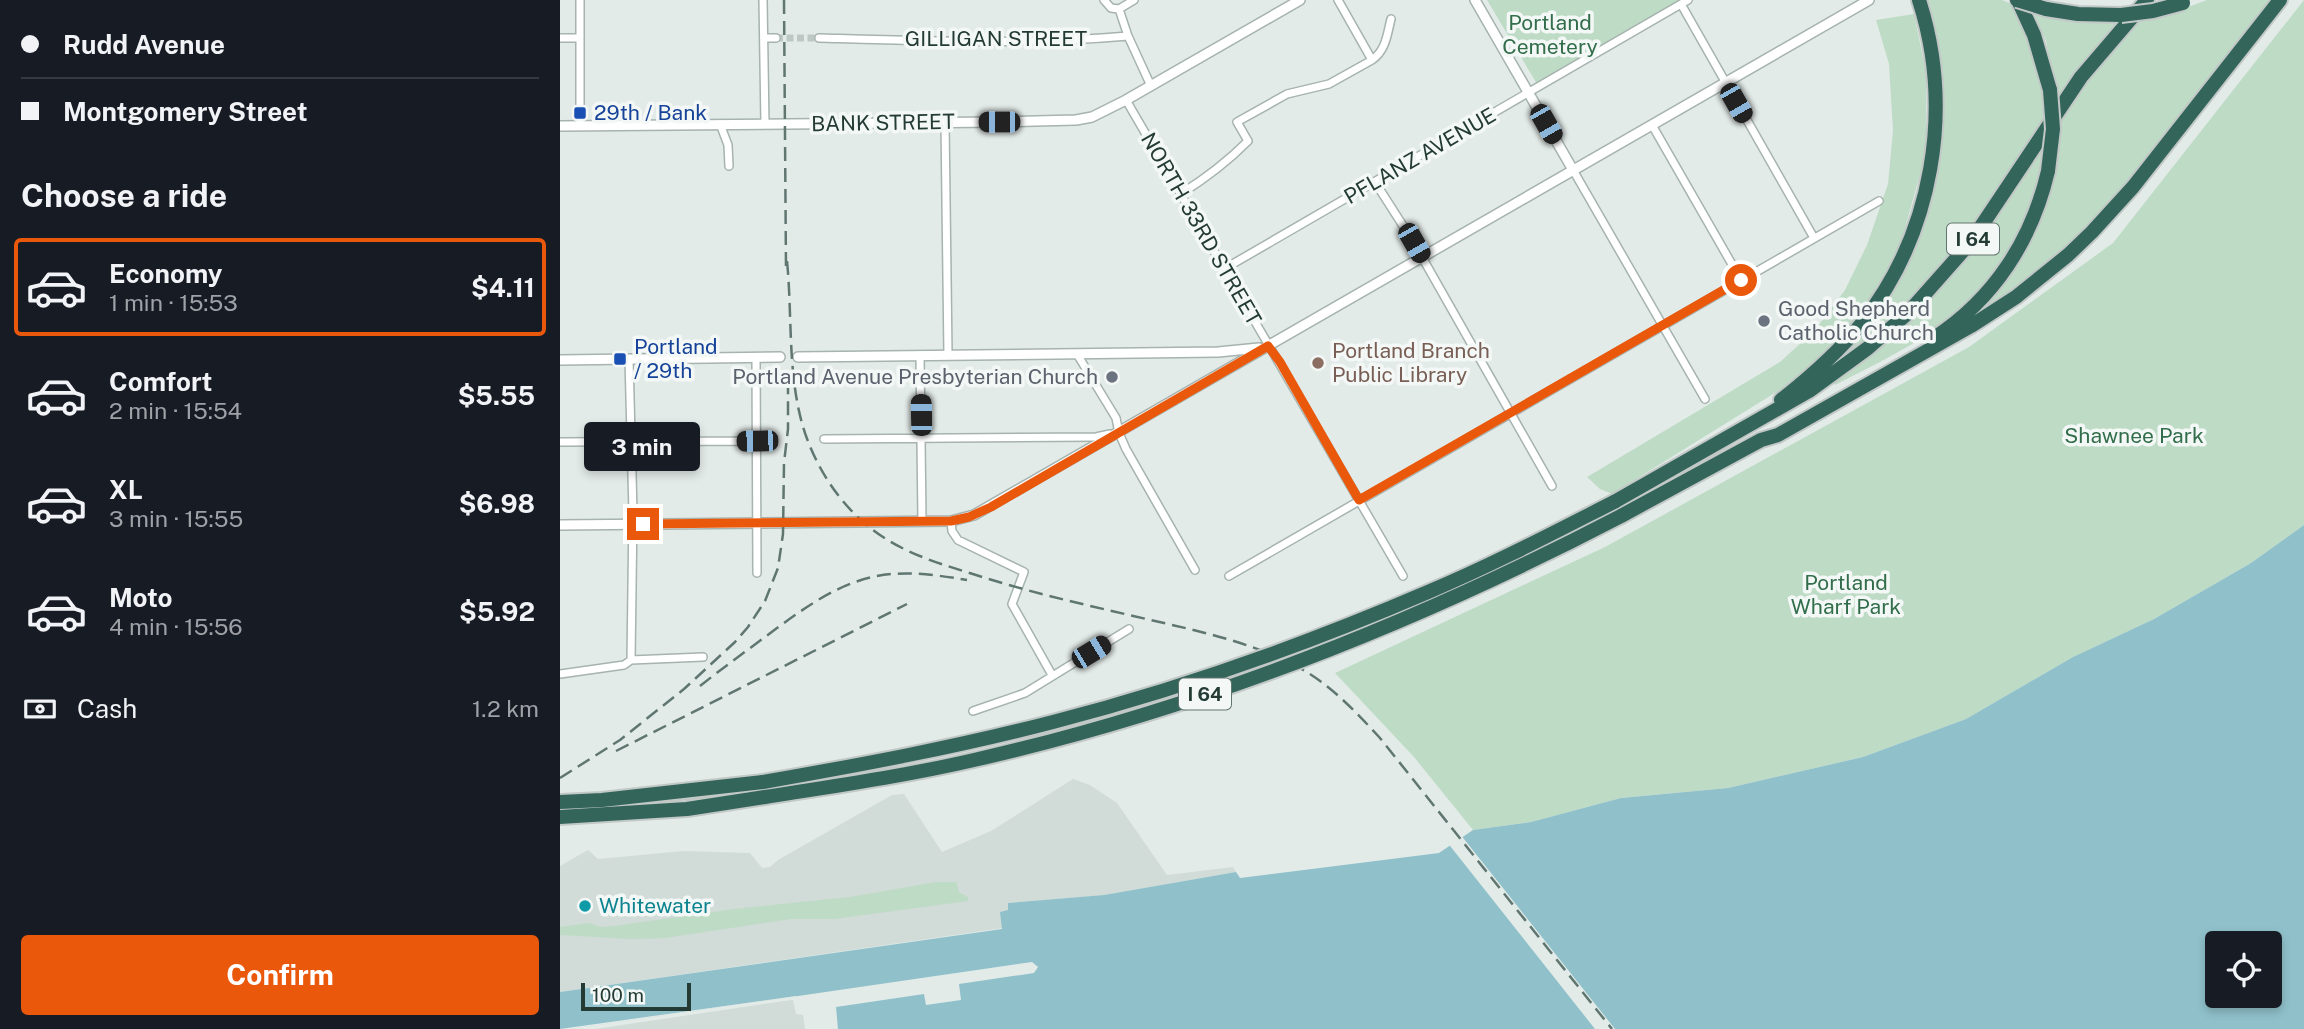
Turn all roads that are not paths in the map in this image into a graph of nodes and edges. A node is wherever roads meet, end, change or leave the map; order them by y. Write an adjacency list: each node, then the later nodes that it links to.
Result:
1 (580, 0): 20 (street)
2 (764, 0): 21 (street)
3 (1104, 0): 16 (street)
4 (1134, 0): 16 (street)
5 (1300, 0): 26 (street, BANK STREET)
6 (1338, 0): 24 (street)
7 (1475, 0): 27 (street)
8 (1869, 0): 25 (street)
9 (2017, 0): 14 (highway, bridge); 60 (highway, bridge)
10 (2147, 0): 56 (highway, I 64)
11 (2153, 0): 64 (highway)
12 (2280, 0): 60 (highway, I 64)
13 (1684, 2): 25 (street); 27 (street, PFLANZ AVENUE)
14 (2188, 2)
15 (1921, 5): 56 (highway)
16 (1119, 9): 18 (street)
17 (1391, 19): 24 (street)
18 (1128, 36): 23 (street, GILLIGAN STREET); 26 (street)
19 (560, 38): 20 (street)
20 (580, 38): 34 (street)
21 (764, 38): 22 (street); 31 (street)
22 (776, 38)
23 (819, 38)
24 (1372, 60): 38 (street)
25 (1725, 83): 32 (street); 40 (street)
26 (1151, 86): 28 (street, BANK STREET)
27 (1529, 93): 36 (street); 37 (street, PFLANZ AVENUE)
28 (1126, 100): 29 (street, BANK STREET); 38 (street, NORTH 33RD STREET)
29 (945, 122): 31 (street, BANK STREET); 48 (street)
30 (720, 124): 31 (street, BANK STREET); 34 (street, BANK STREET); 35 (street)
31 (765, 124)
32 (1652, 125): 36 (street); 43 (street)
33 (560, 126): 34 (street, BANK STREET)
34 (580, 126)
35 (729, 166)
36 (1573, 170): 41 (street); 44 (street)
37 (1375, 182): 41 (street); 42 (street, PFLANZ AVENUE)
38 (1182, 193): 42 (street, NORTH 33RD STREET)
39 (1879, 201): 40 (street)
40 (1814, 238): 43 (street)
41 (1422, 258): 45 (street); 55 (street)
42 (1224, 268): 45 (street, NORTH 33RD STREET)
43 (1741, 280): 44 (street)
44 (1663, 325): 54 (street); 55 (street)
45 (1268, 346): 46 (street); 57 (street); 66 (street, NORTH 33RD STREET)
46 (1077, 354): 48 (street); 57 (street)
47 (920, 355): 48 (street); 51 (street); 59 (street)
48 (948, 355)
49 (756, 357): 50 (street); 53 (street); 61 (street)
50 (780, 357)
51 (798, 357)
52 (560, 359): 53 (street)
53 (629, 359): 63 (street)
54 (1705, 399)
55 (1510, 413): 65 (street); 66 (street)
56 (1747, 426): 67 (highway, I 64)
57 (1119, 433): 59 (street); 68 (street); 73 (street)
58 (824, 439): 59 (street)
59 (922, 439): 69 (street)
60 (1761, 440): 64 (highway, I 64)
61 (757, 441): 63 (street); 70 (street)
62 (560, 442): 63 (street)
63 (630, 442): 71 (street)
64 (1706, 470): 67 (highway, I 64)
65 (1552, 486)
66 (1359, 500): 75 (street); 76 (street, NORTH 33RD STREET)
67 (1618, 509): 83 (highway, I 64, bridge); 84 (highway, I 64, bridge)
68 (951, 521): 69 (street); 81 (street)
69 (922, 522): 70 (street)
70 (757, 523): 71 (street); 74 (street)
71 (633, 524): 72 (street); 79 (street)
72 (560, 525)
73 (1195, 570)
74 (757, 573)
75 (1229, 576)
76 (1403, 576)
77 (1129, 629): 81 (street)
78 (703, 657): 79 (street)
79 (631, 660): 80 (street)
80 (560, 674)
81 (1052, 675): 82 (street)
82 (973, 711)
83 (560, 802)
84 (560, 817)

